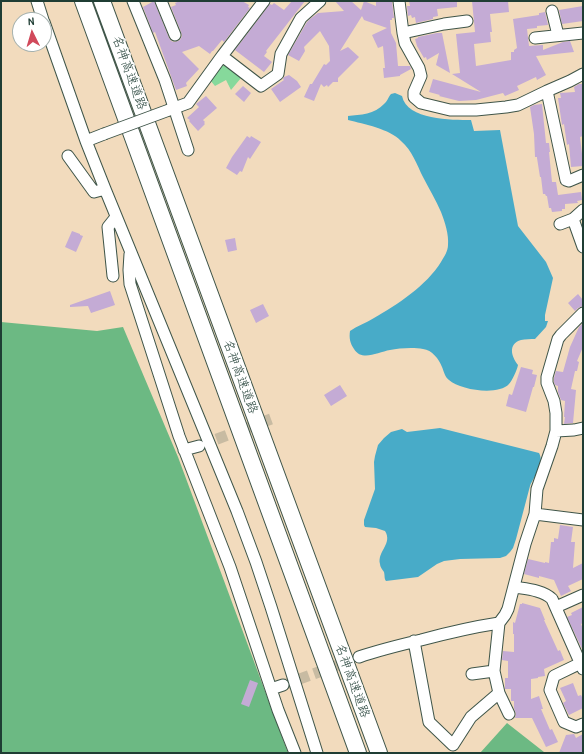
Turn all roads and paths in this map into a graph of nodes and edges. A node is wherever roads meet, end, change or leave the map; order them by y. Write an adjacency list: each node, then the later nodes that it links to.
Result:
1 (37, 1): 10 (street)
2 (83, 1): 57 (highway, 名神高速道路)
3 (102, 1): 58 (highway, 名神高速道路)
4 (134, 1): 21 (street)
5 (161, 1): 14 (street)
6 (264, 1): 18 (street)
7 (320, 1): 18 (street)
8 (399, 1): 12 (street)
9 (552, 11): 15 (street)
10 (41, 12)
11 (467, 21): 12 (street)
12 (403, 33): 20 (street)
13 (583, 33): 15 (street)
14 (175, 35)
15 (558, 35): 16 (street)
16 (534, 38)
17 (52, 44): 22 (street)
18 (222, 56): 21 (street)
19 (583, 74): 20 (street)
20 (547, 90): 25 (street)
21 (172, 109): 22 (street, bridge); 23 (street)
22 (86, 141): 26 (street)
23 (188, 150)
24 (68, 156): 26 (street)
25 (583, 175)
26 (105, 188): 28 (street)
27 (583, 210): 29 (street)
28 (116, 217): 32 (street); 33 (street)
29 (573, 219): 30 (street); 31 (street)
30 (560, 224)
31 (583, 247)
32 (130, 251): 38 (street); 56 (street)
33 (113, 276)
34 (580, 320): 36 (street)
35 (583, 428): 36 (street)
36 (556, 431): 39 (street)
37 (199, 446): 38 (street)
38 (184, 450): 51 (street)
39 (535, 514): 40 (street); 41 (street)
40 (583, 520)
41 (514, 587): 43 (street); 44 (street)
42 (583, 595): 43 (street)
43 (556, 607): 47 (street)
44 (499, 623): 45 (street); 48 (street)
45 (414, 641): 46 (street); 52 (street)
46 (359, 657)
47 (582, 665): 54 (street)
48 (494, 671): 49 (street); 52 (street)
49 (472, 674)
50 (283, 685): 51 (street)
51 (271, 690): 55 (street)
52 (499, 693): 53 (street)
53 (509, 714)
54 (583, 724)
55 (295, 753)
56 (317, 753)
57 (358, 753)
58 (379, 753)

